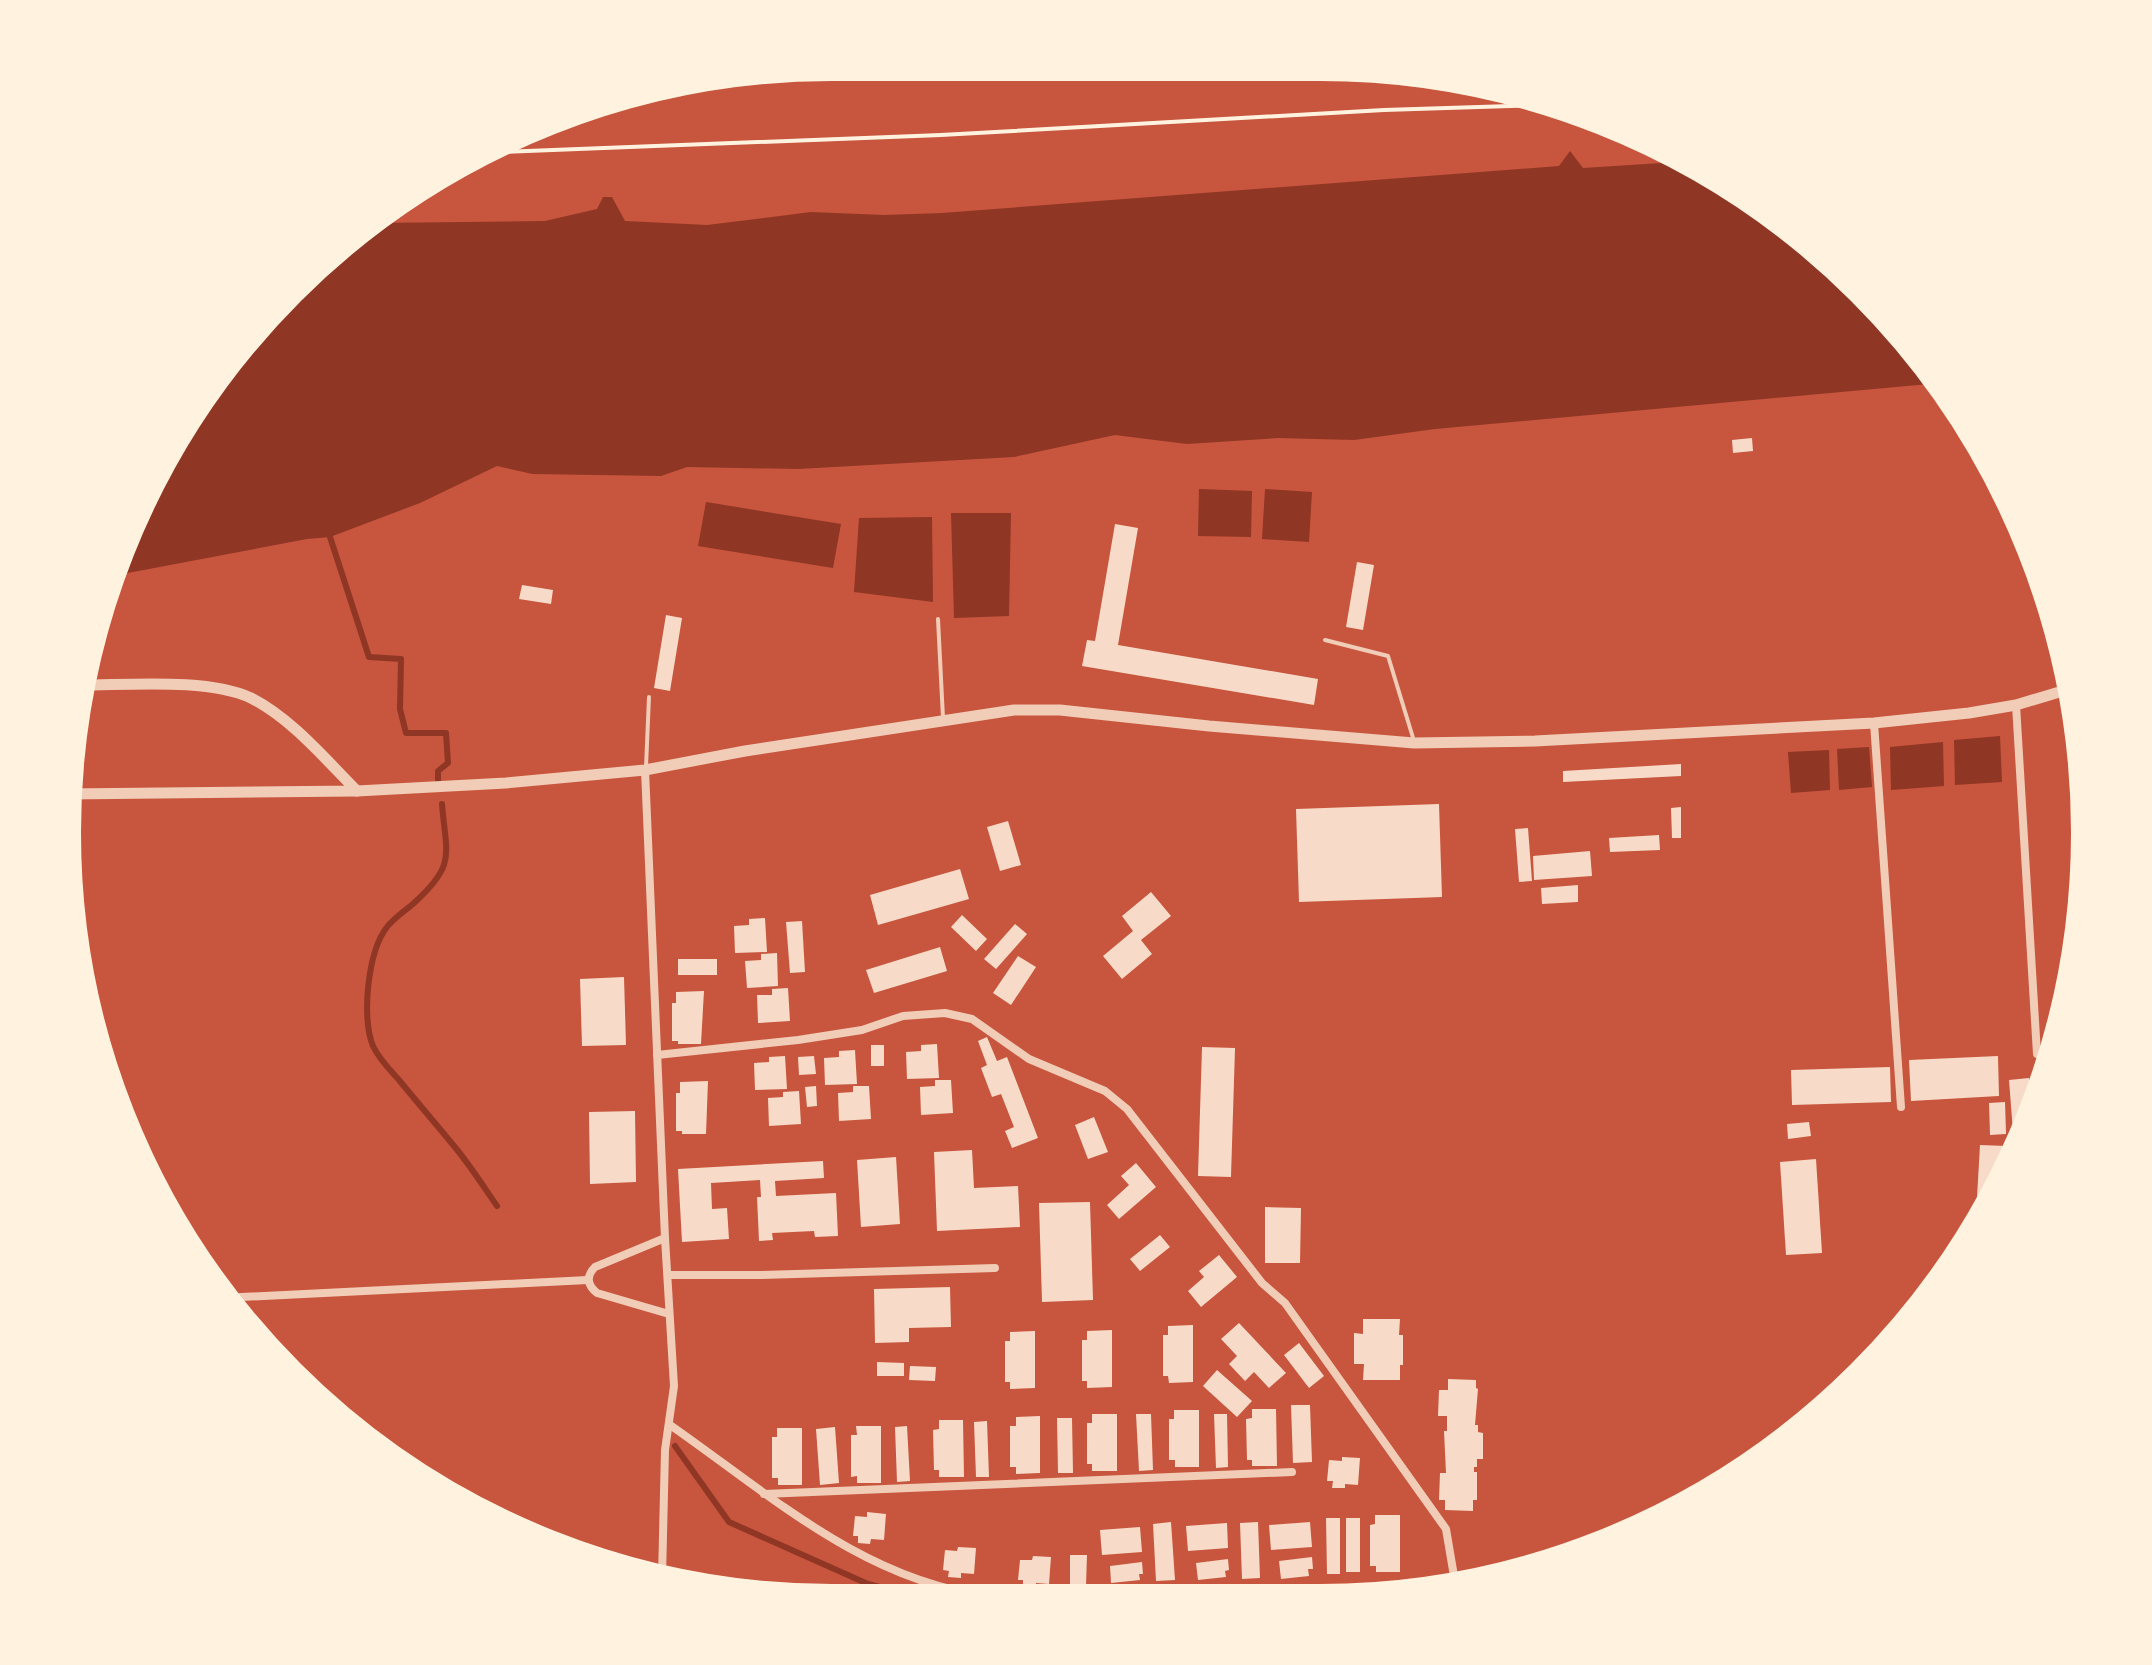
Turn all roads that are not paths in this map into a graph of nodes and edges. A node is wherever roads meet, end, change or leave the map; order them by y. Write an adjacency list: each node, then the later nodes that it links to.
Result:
1 (938, 619): 7 (lane)
2 (1325, 640): 9 (lane)
3 (91, 685): 11 (street)
4 (2062, 691): 6 (street)
5 (649, 697): 10 (lane)
6 (2016, 705): 8 (street); 13 (street)
7 (943, 720): 9 (street); 10 (street)
8 (1874, 723): 9 (street); 15 (street)
9 (1414, 743)
10 (645, 770): 11 (street); 14 (street)
11 (357, 791): 12 (street)
12 (78, 794)
13 (2037, 1054)
14 (657, 1055): 16 (street); 26 (street)
15 (1901, 1107)
16 (665, 1238): 18 (street); 19 (street)
17 (995, 1268): 18 (street)
18 (669, 1275): 21 (street)
19 (588, 1280): 20 (street); 21 (street)
20 (236, 1297)
21 (669, 1314): 22 (street)
22 (670, 1425): 24 (street); 25 (street)
23 (1292, 1472): 24 (street)
24 (764, 1494): 27 (street)
25 (662, 1569)
26 (1454, 1576)
27 (944, 1589)

